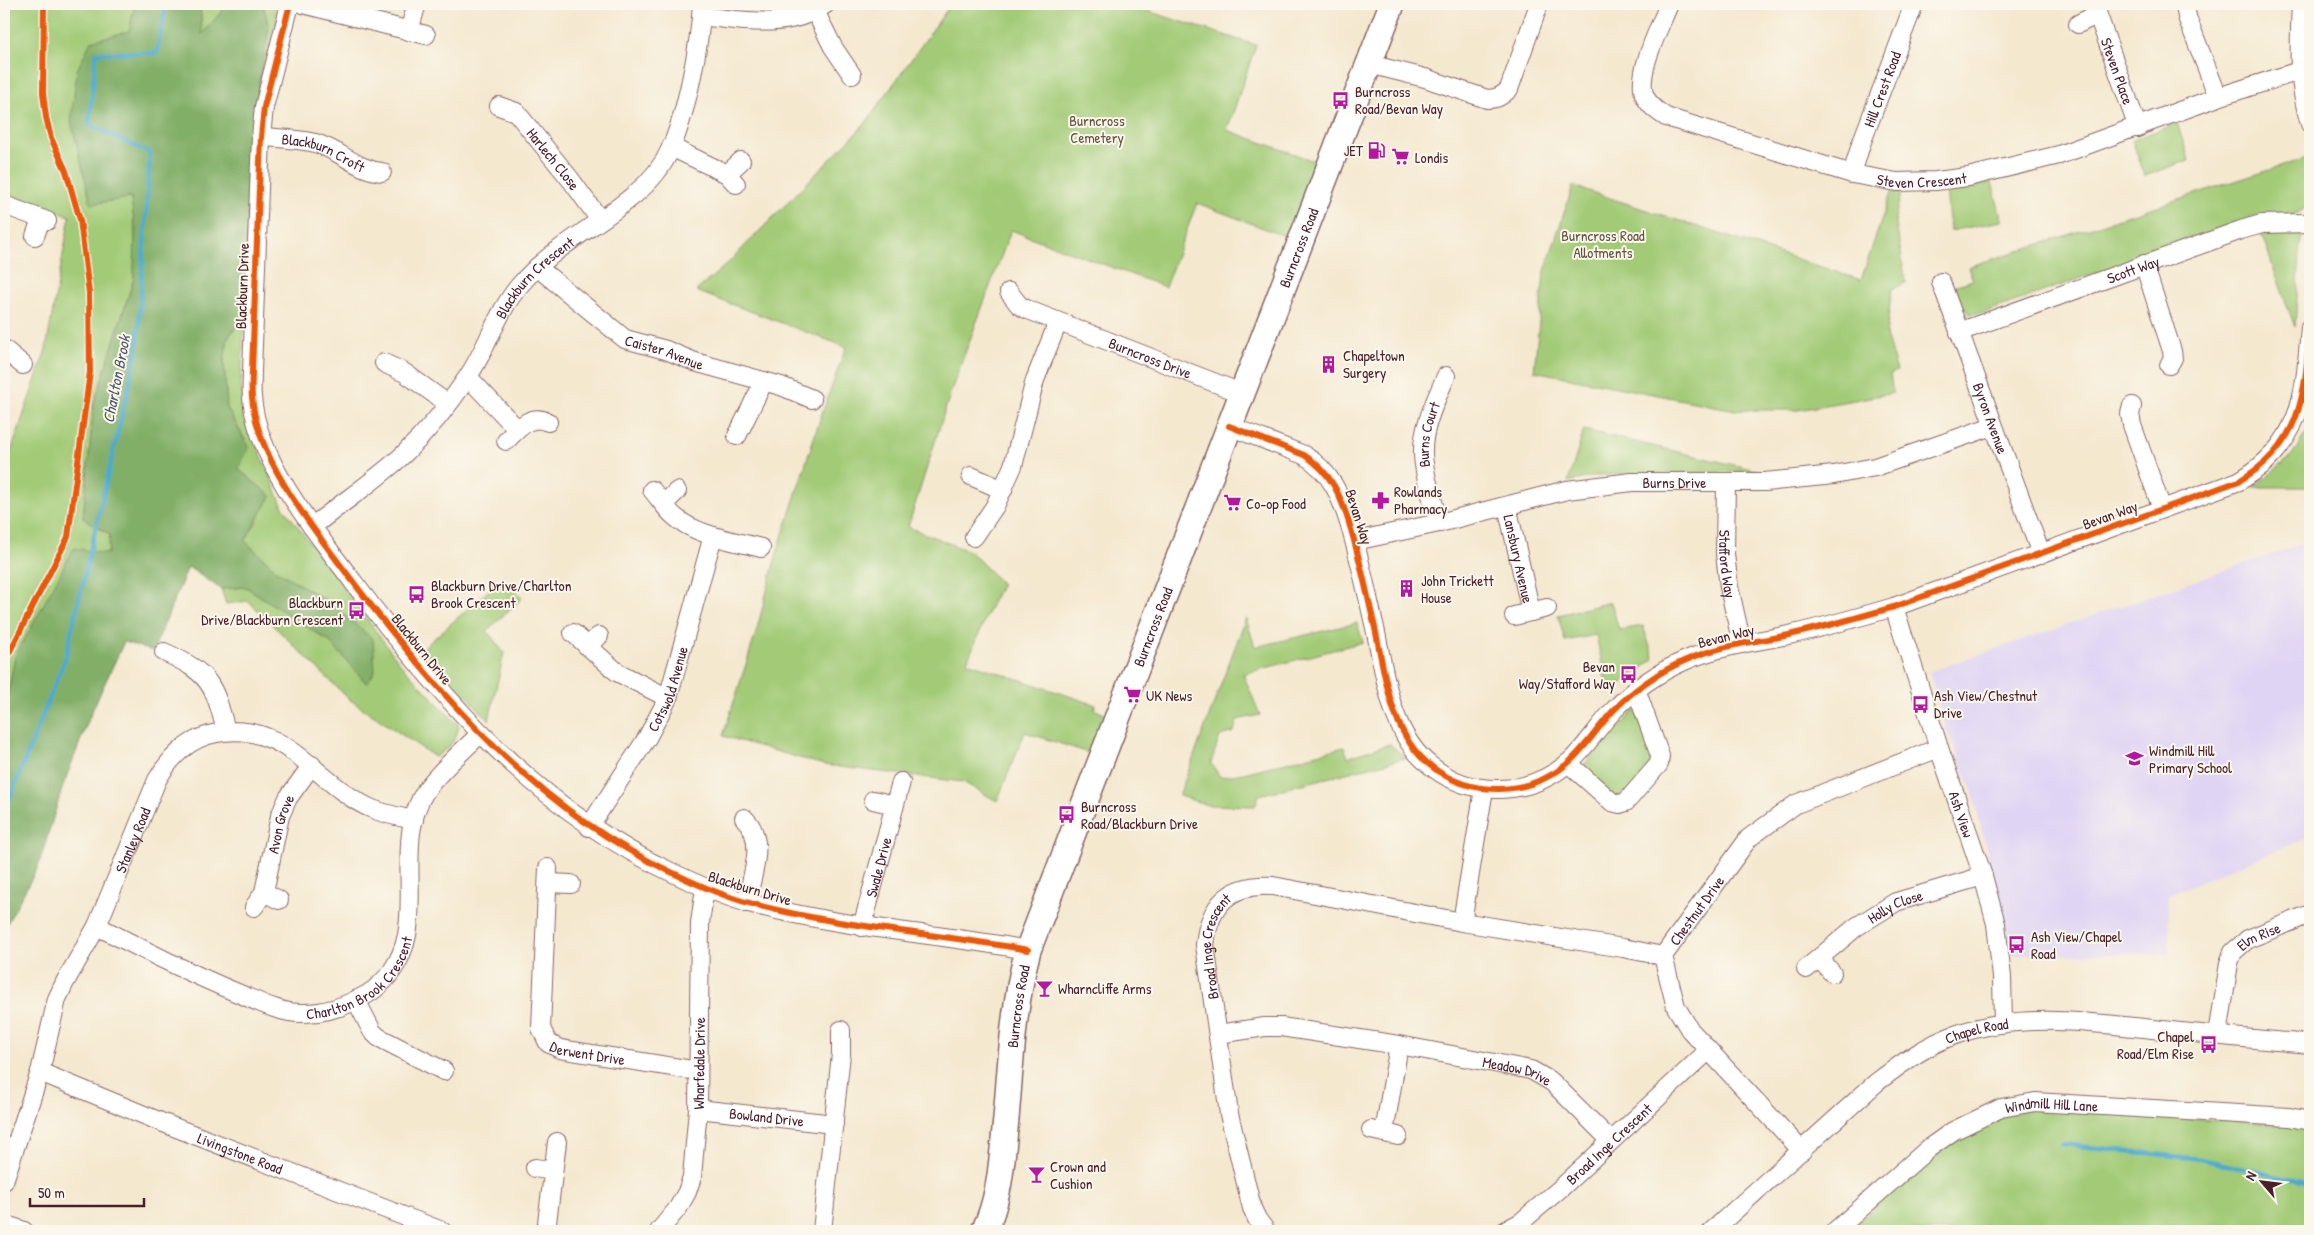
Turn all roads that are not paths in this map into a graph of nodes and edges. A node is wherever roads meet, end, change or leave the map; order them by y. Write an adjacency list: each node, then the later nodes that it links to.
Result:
1 (290, 4): 21 (street, Blackburn Drive)
2 (303, 4): 9 (street)
3 (1392, 4): 14 (main road, Burncross Road)
4 (1540, 4): 14 (street)
5 (1669, 4): 25 (street, Steven Crescent)
6 (1914, 4): 25 (street, Hill Crest Road)
7 (2184, 4): 17 (street)
8 (2301, 4): 15 (street)
9 (416, 7)
10 (821, 8): 11 (street); 16 (street)
11 (702, 10): 22 (street, Blackburn Crescent)
12 (2095, 10): 13 (street, Steven Place); 20 (street, Steven Place)
13 (2078, 24)
14 (1369, 64): 42 (main road, Burncross Road)
15 (2299, 71): 17 (street, Steven Crescent); 19 (street)
16 (852, 75)
17 (2218, 97): 20 (street, Steven Crescent)
18 (499, 106): 27 (street, Harlech Close)
19 (2310, 124)
20 (2138, 128): 25 (street, Steven Crescent)
21 (261, 137): 24 (street, Blackburn Croft); 59 (street, Blackburn Drive)
22 (671, 147): 23 (street); 27 (street, Blackburn Crescent)
23 (741, 161)
24 (382, 172)
25 (1852, 174)
26 (4, 205): 29 (street)
27 (600, 220): 31 (street, Blackburn Crescent)
28 (2310, 223): 30 (street, Scott Way)
29 (35, 236)
30 (2144, 264): 36 (street, Scott Way); 38 (street)
31 (537, 267): 40 (street, Blackburn Crescent); 41 (street, Caister Avenue)
32 (1941, 282): 36 (street, Byron Avenue)
33 (1009, 292): 34 (street, Burncross Drive)
34 (1058, 322): 42 (street, Burncross Drive); 53 (street)
35 (2310, 327): 57 (street, Bevan Way)
36 (1959, 332): 48 (street, Byron Avenue)
37 (384, 363): 44 (street)
38 (2169, 365)
39 (1446, 376): 58 (street, Burns Court)
40 (468, 377): 44 (street, Blackburn Crescent); 46 (street)
41 (764, 381): 43 (street, Caister Avenue); 49 (street)
42 (1241, 393): 47 (main road, Burncross Road)
43 (812, 399)
44 (448, 404): 59 (street, Blackburn Crescent)
45 (2132, 406): 57 (street)
46 (548, 422)
47 (1229, 426): 62 (street, Bevan Way); 95 (main road, Burncross Road)
48 (1993, 426): 51 (street, Burns Drive); 64 (street, Byron Avenue)
49 (737, 436)
50 (971, 476): 53 (street)
51 (1726, 483): 56 (street, Burns Drive); 68 (street, Stafford Way)
52 (652, 490): 55 (street)
53 (1003, 490): 61 (street)
54 (677, 491): 55 (street)
55 (664, 504): 60 (street)
56 (1507, 506): 58 (street, Burns Drive); 66 (street, Lansbury Avenue)
57 (2162, 509): 64 (street, Bevan Way)
58 (1439, 523): 62 (street, Burns Drive)
59 (312, 527): 73 (street, Blackburn Drive)
60 (713, 536): 63 (street); 71 (street, Cotswold Avenue)
61 (974, 537)
62 (1355, 541): 78 (street, Bevan Way)
63 (761, 548)
64 (2041, 554): 65 (street, Bevan Way)
65 (1894, 607): 68 (street, Bevan Way); 74 (street, Ash View)
66 (1531, 612)
67 (573, 633): 71 (street)
68 (1742, 644): 70 (street, Bevan Way)
69 (164, 652): 72 (street)
70 (1636, 689): 75 (street, Bevan Way); 75 (street)
71 (668, 698): 83 (street, Cotswold Avenue)
72 (226, 731): 76 (street, Stanley Road); 93 (street, Stanley Road)
73 (481, 733): 82 (street, Charlton Brook Crescent); 83 (street, Blackburn Drive)
74 (1939, 748): 84 (street, Ash View); 96 (street, Chestnut Drive)
75 (1568, 763): 78 (street, Bevan Way)
76 (312, 765): 82 (street, Stanley Road); 87 (street, Avon Grove)
77 (901, 782): 80 (street, Swale Drive)
78 (1484, 789): 92 (street)
79 (873, 800): 80 (street)
80 (894, 805): 94 (street, Swale Drive)
81 (744, 818): 89 (street)
82 (414, 820): 98 (street, Charlton Brook Crescent)
83 (589, 826): 86 (street, Blackburn Drive)
84 (1983, 876): 97 (street, Holly Close); 99 (street, Ash View)
85 (571, 884): 106 (street, Derwent Drive)
86 (705, 888): 89 (street, Blackburn Drive); 106 (street, Wharfedale Drive)
87 (264, 892): 88 (street); 90 (street, Avon Grove)
88 (280, 900)
89 (746, 902): 94 (street, Blackburn Drive)
90 (254, 907)
91 (2310, 914): 102 (street, Elm Rise)
92 (1462, 922): 96 (street, Broad Inge Crescent); 101 (street, Broad Inge Crescent)
93 (97, 926): 98 (street, Charlton Brook Crescent); 107 (street, Stanley Road)
94 (862, 927): 95 (street, Blackburn Drive)
95 (1028, 950): 120 (main road, Burncross Road)
96 (1663, 956): 105 (street, Chestnut Drive)
97 (1832, 973)
98 (356, 1000): 108 (street)
99 (2003, 1024): 102 (street, Chapel Road); 115 (street, Chapel Road)
100 (841, 1030): 111 (street)
101 (1218, 1034): 104 (street, Meadow Drive); 126 (street, Broad Inge Crescent)
102 (2218, 1035): 103 (street, Chapel Road)
103 (2310, 1044)
104 (1399, 1045): 112 (street); 113 (street, Meadow Drive)
105 (1708, 1051): 113 (street, Broad Inge Crescent); 115 (street, Chestnut Drive)
106 (698, 1071): 109 (street, Wharfedale Drive)
107 (40, 1072): 118 (street, Stanley Road); 122 (street, Livingstone Road)
108 (444, 1072)
109 (698, 1109): 111 (street, Bowland Drive); 124 (street, Wharfedale Drive)
110 (2310, 1121): 129 (street, Windmill Hill Lane)
111 (834, 1124): 125 (street)
112 (1384, 1133)
113 (1610, 1140): 127 (street, Broad Inge Crescent)
114 (557, 1142): 117 (street)
115 (1802, 1151): 128 (street, Chapel Road)
116 (535, 1168): 117 (street)
117 (553, 1171): 123 (street)
118 (4, 1181)
119 (4, 1224): 121 (street)
120 (990, 1230)
121 (24, 1231)
122 (442, 1231)
123 (546, 1231)
124 (659, 1231)
125 (822, 1231)
126 (1266, 1231)
127 (1505, 1231)
128 (1712, 1231)
129 (1835, 1231)

